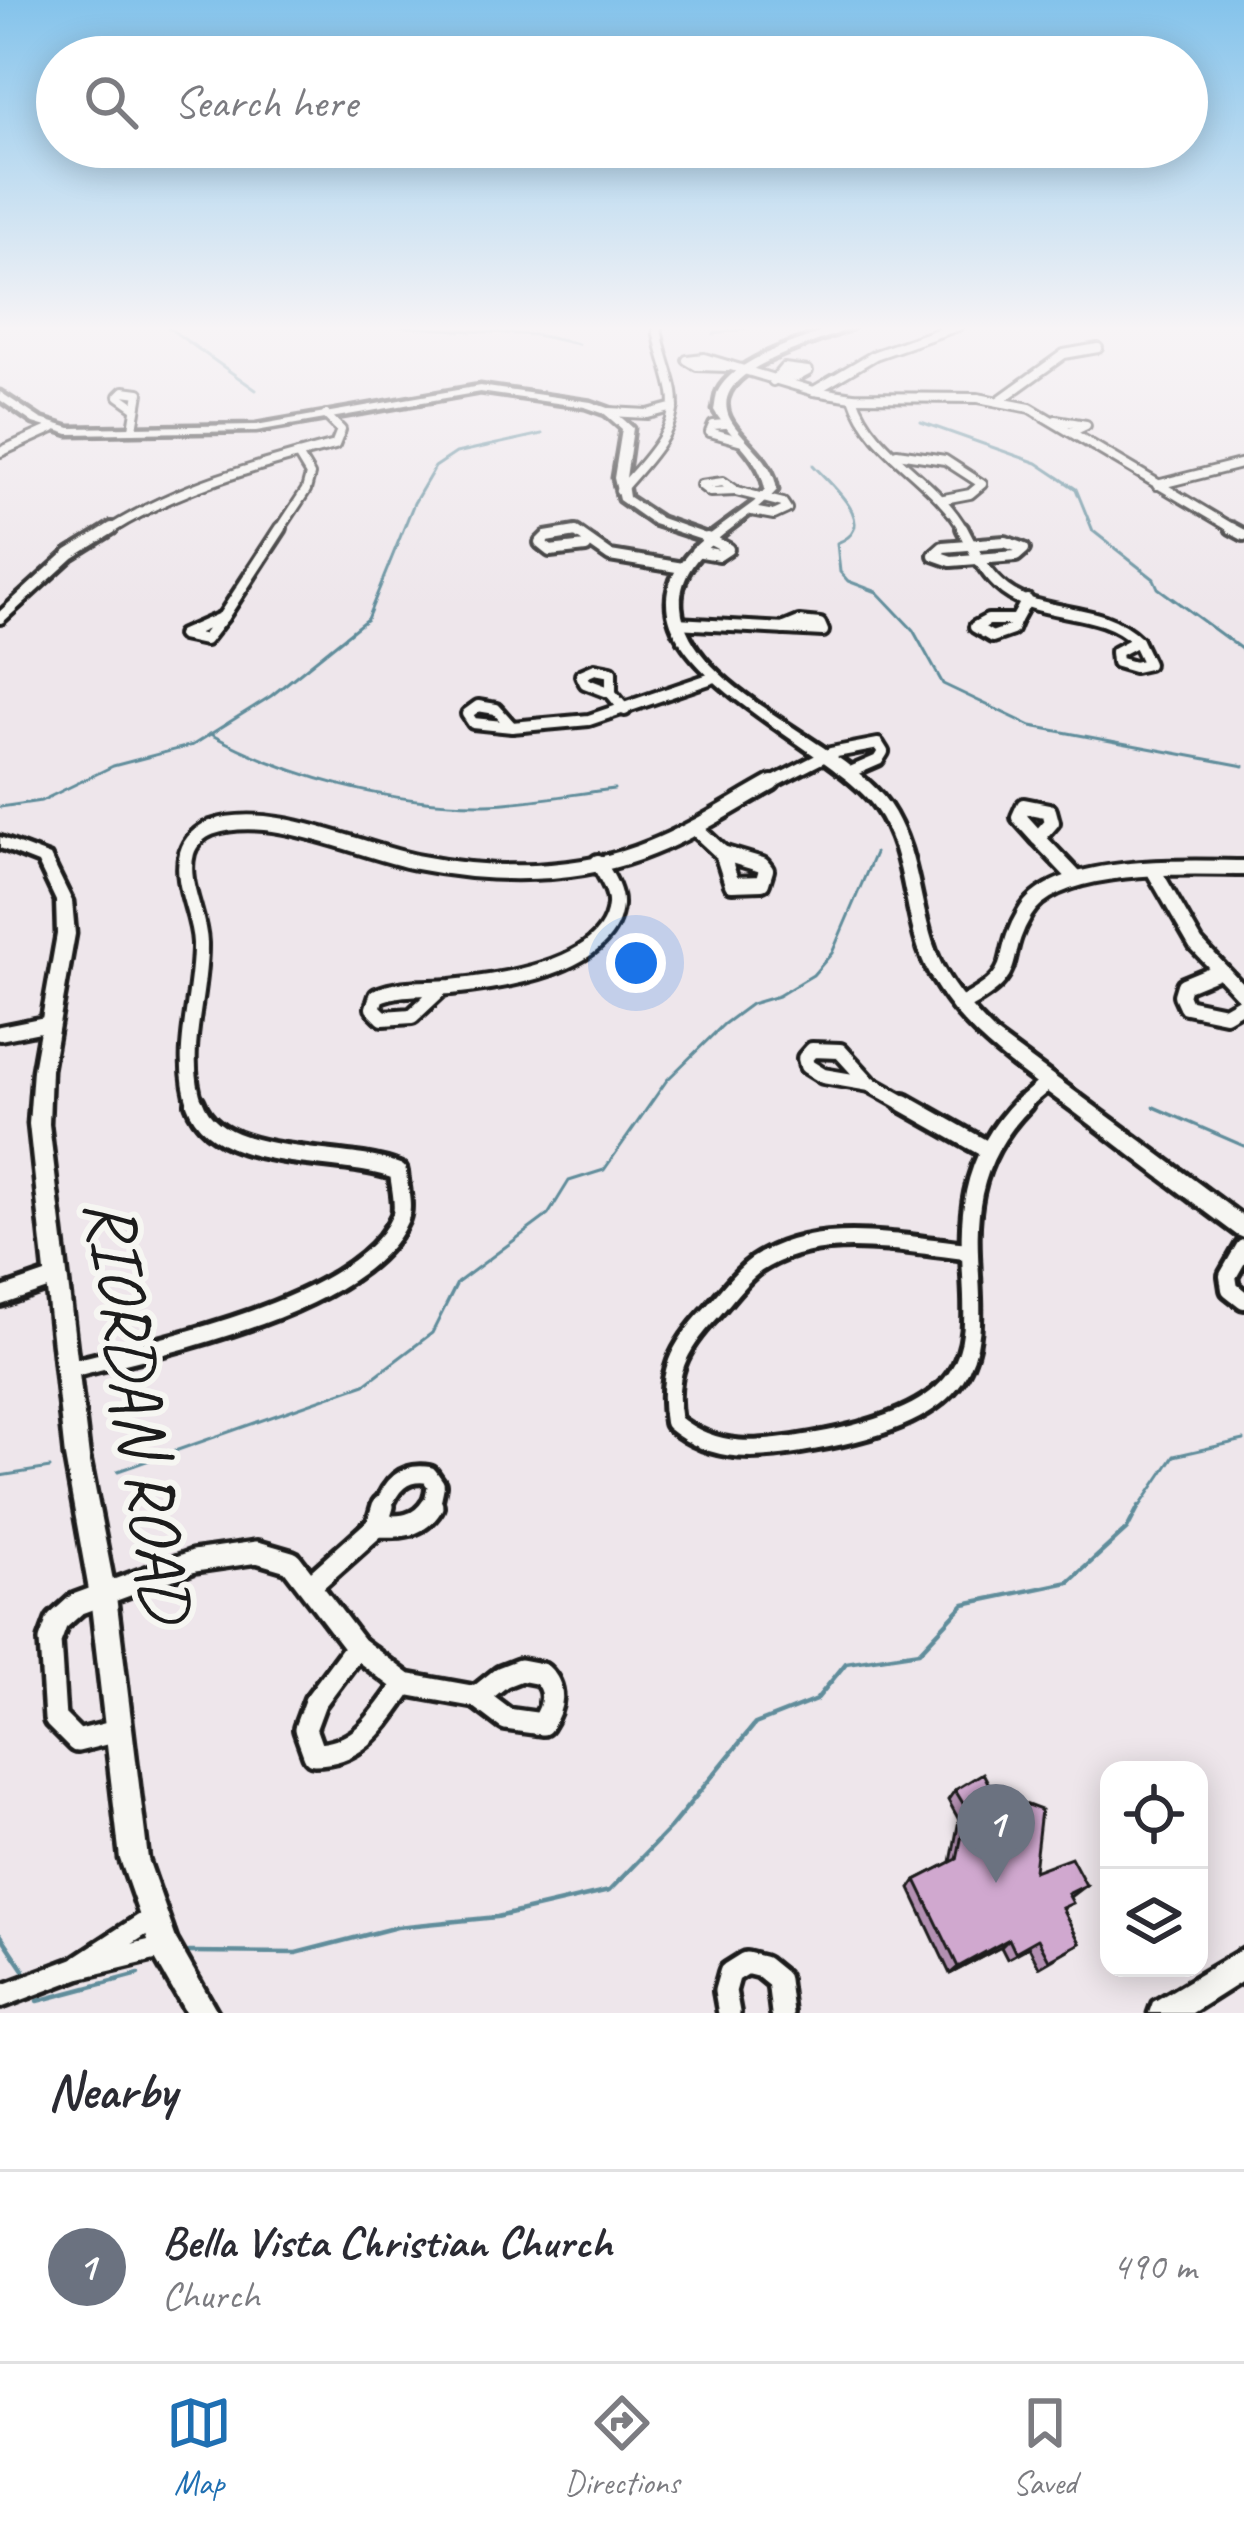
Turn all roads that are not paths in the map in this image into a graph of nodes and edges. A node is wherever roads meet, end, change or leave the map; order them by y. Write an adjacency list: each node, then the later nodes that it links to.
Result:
1 (36, 420): 10 (street)
2 (134, 420): 11 (street)
3 (299, 420): 11 (street)
4 (331, 420): 14 (street)
5 (618, 420): 17 (street)
6 (670, 420): 17 (street)
7 (724, 420): 19 (street)
8 (864, 420): 13 (street)
9 (1056, 420): 16 (street)
10 (53, 428): 11 (street); 12 (street)
11 (133, 429)
12 (0, 452)
13 (897, 453): 20 (street); 20 (street)
14 (298, 455): 29 (street); 30 (street)
15 (1244, 463): 16 (street)
16 (1157, 485): 22 (street)
17 (620, 491): 23 (street)
18 (736, 491): 19 (street)
19 (765, 498): 21 (street); 21 (street)
20 (944, 499): 24 (street)
21 (752, 511): 23 (street)
22 (1244, 535)
23 (702, 544): 27 (street)
24 (974, 544): 26 (street); 26 (street); 26 (street)
25 (586, 547): 25 (street); 27 (street)
26 (983, 559): 28 (street)
27 (683, 568): 32 (street)
28 (1027, 600): 31 (street); 34 (street)
29 (223, 617)
30 (0, 619)
31 (1016, 620)
32 (676, 623): 33 (street); 35 (street)
33 (782, 628)
34 (1137, 641)
35 (715, 677): 37 (street); 39 (street)
36 (611, 693): 37 (street)
37 (625, 710): 38 (street)
38 (512, 727)
39 (823, 754): 40 (street); 40 (street); 41 (street)
40 (848, 772): 52 (street)
41 (695, 828): 44 (street); 45 (street)
42 (1038, 838): 48 (street)
43 (0, 842): 53 (street, RIORDAN ROAD)
44 (722, 853)
45 (598, 862): 50 (street); 64 (street)
46 (1244, 868): 47 (street)
47 (1155, 873): 48 (street); 49 (street)
48 (1077, 879): 52 (street)
49 (1218, 971): 51 (street); 51 (street)
50 (442, 988)
51 (1244, 999)
52 (959, 1006): 56 (street)
53 (50, 1023): 54 (street); 61 (street, RIORDAN ROAD)
54 (0, 1033)
55 (870, 1084): 57 (street)
56 (1046, 1084): 57 (street); 58 (street)
57 (984, 1148): 60 (street)
58 (1244, 1228)
59 (1244, 1248): 63 (street)
60 (967, 1251): 60 (street)
61 (55, 1278): 62 (street); 64 (street, RIORDAN ROAD)
62 (0, 1297)
63 (1244, 1300)
64 (67, 1370): 67 (street, RIORDAN ROAD)
65 (377, 1526): 66 (street)
66 (312, 1584): 67 (street); 68 (street)
67 (103, 1596): 71 (street, RIORDAN ROAD); 71 (street)
68 (356, 1647): 69 (street); 69 (street)
69 (405, 1684): 70 (street)
70 (477, 1697)
71 (117, 1731): 72 (street, RIORDAN ROAD)
72 (153, 1918): 73 (street, RIORDAN ROAD); 75 (street)
73 (164, 1946): 75 (street); 77 (street, RIORDAN ROAD)
74 (1244, 1963): 80 (street)
75 (77, 1968): 76 (street)
76 (0, 1997)
77 (203, 2013)
78 (729, 2013): 79 (street)
79 (782, 2013)
80 (1165, 2013)

